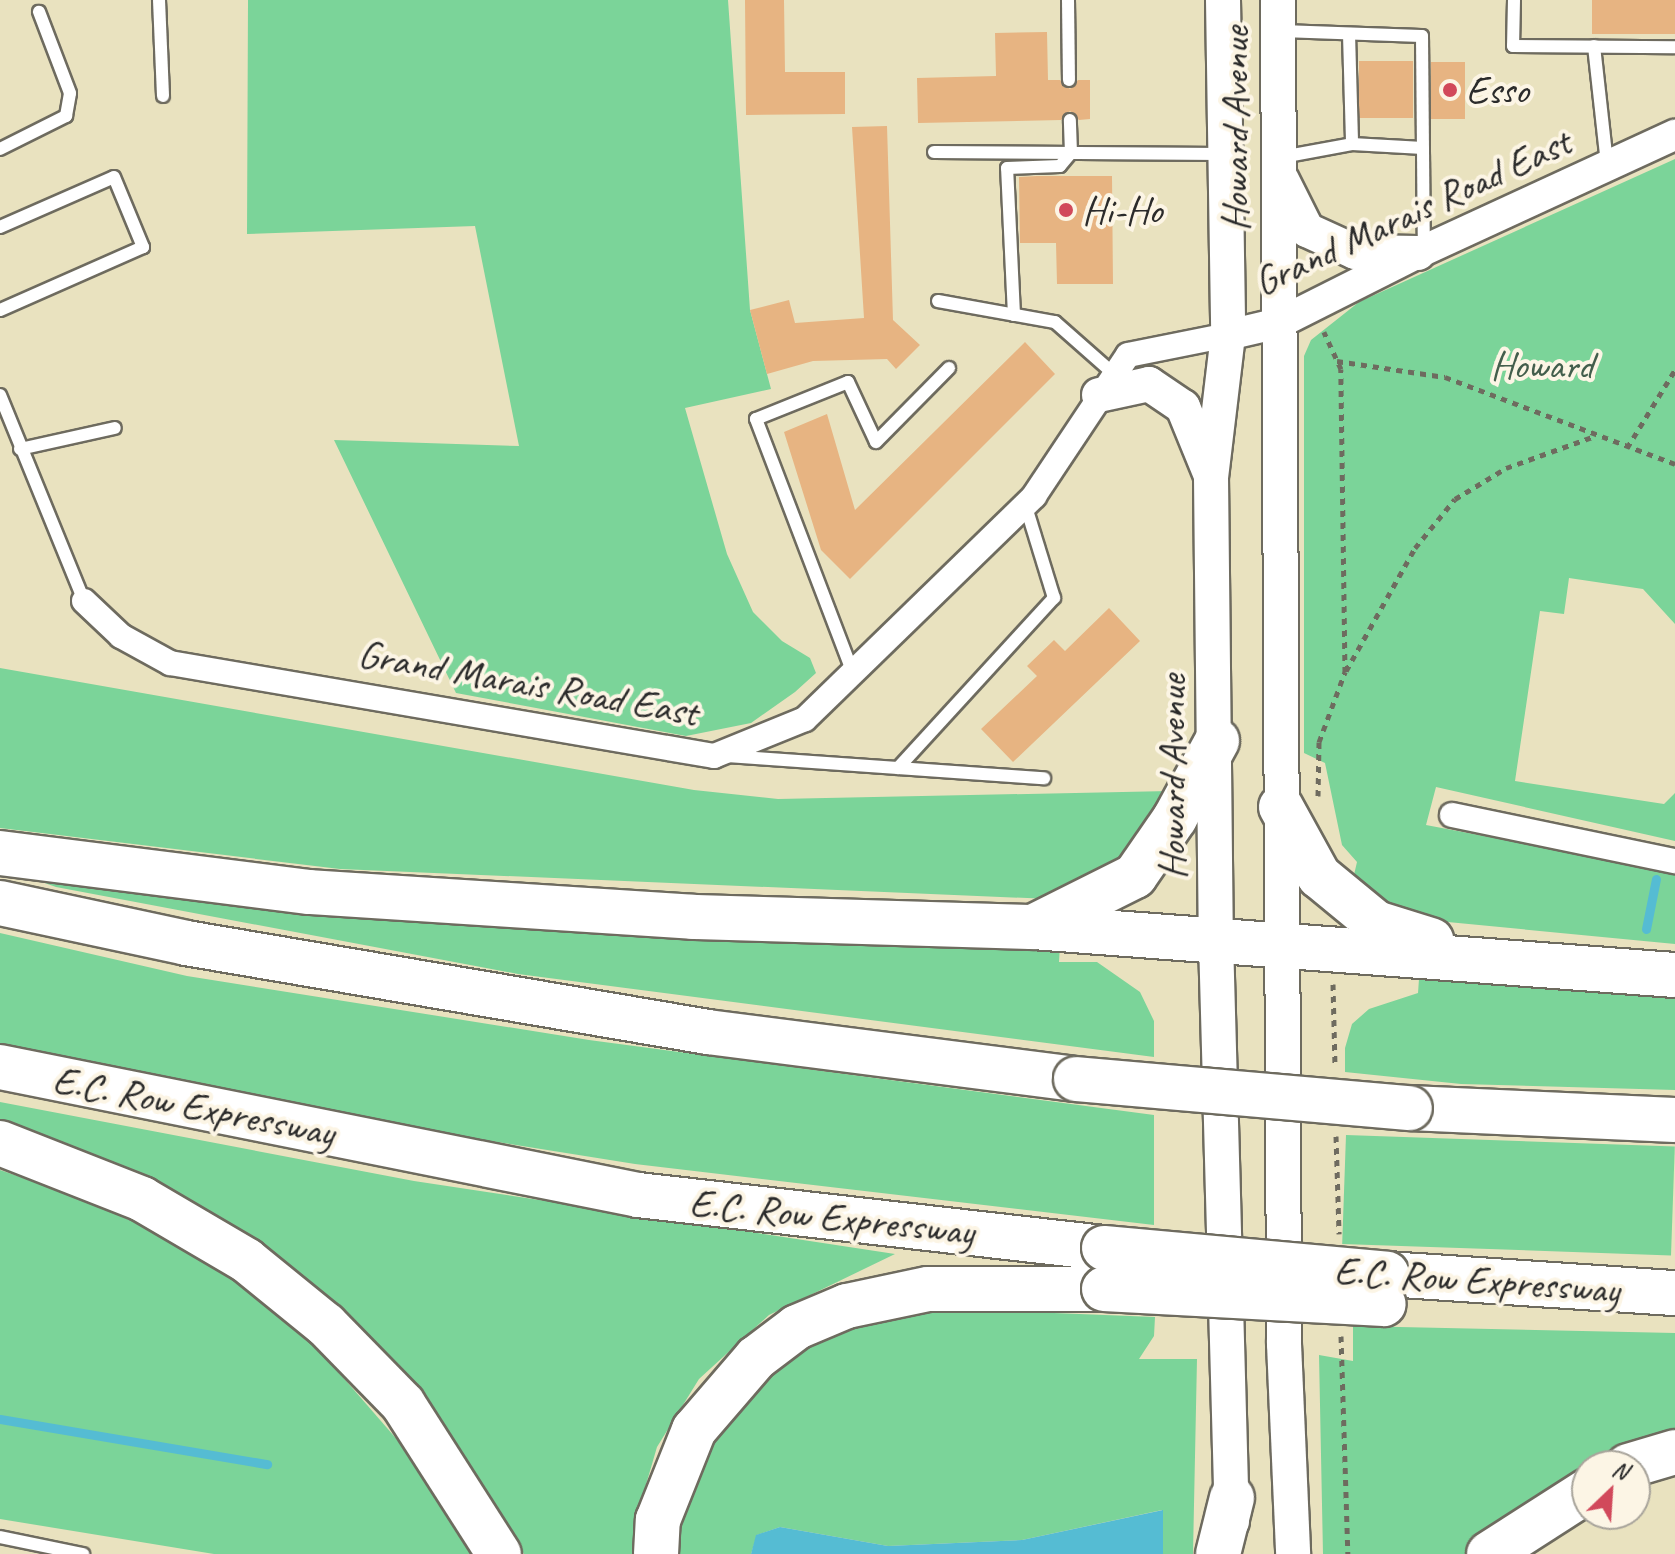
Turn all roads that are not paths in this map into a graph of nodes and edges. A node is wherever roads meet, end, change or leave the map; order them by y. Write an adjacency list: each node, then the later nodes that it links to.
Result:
1 (159, 0): 11 (lane)
2 (1068, 0): 10 (lane)
3 (1223, 0): 19 (main road, Howard Avenue)
4 (1514, 0): 8 (lane)
5 (39, 12): 16 (lane)
6 (1278, 16): 7 (lane); 20 (main road, Howard Avenue)
7 (1349, 34): 14 (lane); 15 (lane)
8 (1594, 46): 9 (lane); 21 (lane)
9 (1675, 47)
10 (1069, 80)
11 (163, 96)
12 (1070, 120): 18 (lane)
13 (1675, 135): 21 (street, Grand Marais Road East)
14 (1352, 144): 15 (lane); 20 (lane)
15 (1423, 148): 23 (lane)
16 (0, 149)
17 (934, 152): 18 (lane)
18 (1071, 153): 19 (lane); 26 (lane)
19 (1226, 155): 28 (main road, Howard Avenue)
20 (1279, 165): 23 (main road); 27 (main road, Howard Avenue)
21 (1608, 166): 23 (street, Grand Marais Road East)
22 (0, 227): 25 (lane)
23 (1421, 251): 27 (street, Grand Marais Road East)
24 (938, 301): 26 (lane)
25 (0, 310)
26 (1014, 315): 30 (lane)
27 (1279, 323): 28 (street, Grand Marais Road East); 42 (main road, Howard Avenue)
28 (1228, 335): 30 (street, Grand Marais Road East); 34 (main road, Howard Avenue)
29 (949, 368): 37 (lane)
30 (1107, 385): 34 (main road); 35 (street, Grand Marais Road East)
31 (0, 395): 33 (lane)
32 (115, 428): 33 (lane)
33 (20, 449): 36 (lane)
34 (1211, 477): 38 (main road, Howard Avenue)
35 (1025, 504): 37 (street, Grand Marais Road East); 40 (lane)
36 (84, 601): 39 (street, Grand Marais Road East)
37 (853, 673): 39 (street, Grand Marais Road East)
38 (1217, 741): 47 (highway); 48 (main road, Howard Avenue)
39 (714, 756): 40 (lane)
40 (898, 768): 41 (lane)
41 (1044, 778)
42 (1301, 808): 49 (main road, Howard Avenue); 50 (highway)
43 (1452, 815): 45 (street)
44 (0, 853): 47 (highway)
45 (1675, 861)
46 (0, 903): 53 (highway, bridge)
47 (1033, 927): 48 (highway)
48 (1216, 940): 49 (highway); 59 (main road, Howard Avenue)
49 (1282, 947): 50 (highway); 67 (main road, Howard Avenue)
50 (1494, 959): 51 (highway)
51 (1675, 975)
52 (0, 1067): 55 (highway, E.C. Row Expressway)
53 (1675, 1120)
54 (0, 1143): 63 (highway)
55 (1104, 1268): 56 (highway, E.C. Row Expressway, bridge); 64 (highway)
56 (1675, 1293)
57 (1675, 1452): 58 (highway)
58 (1651, 1459)
59 (1232, 1498): 65 (highway); 66 (main road, Howard Avenue)
60 (1571, 1501): 68 (highway)
61 (0, 1537): 62 (lane)
62 (83, 1554)
63 (499, 1554)
64 (656, 1554)
65 (1218, 1554)
66 (1232, 1554)
67 (1293, 1554)
68 (1489, 1554)

